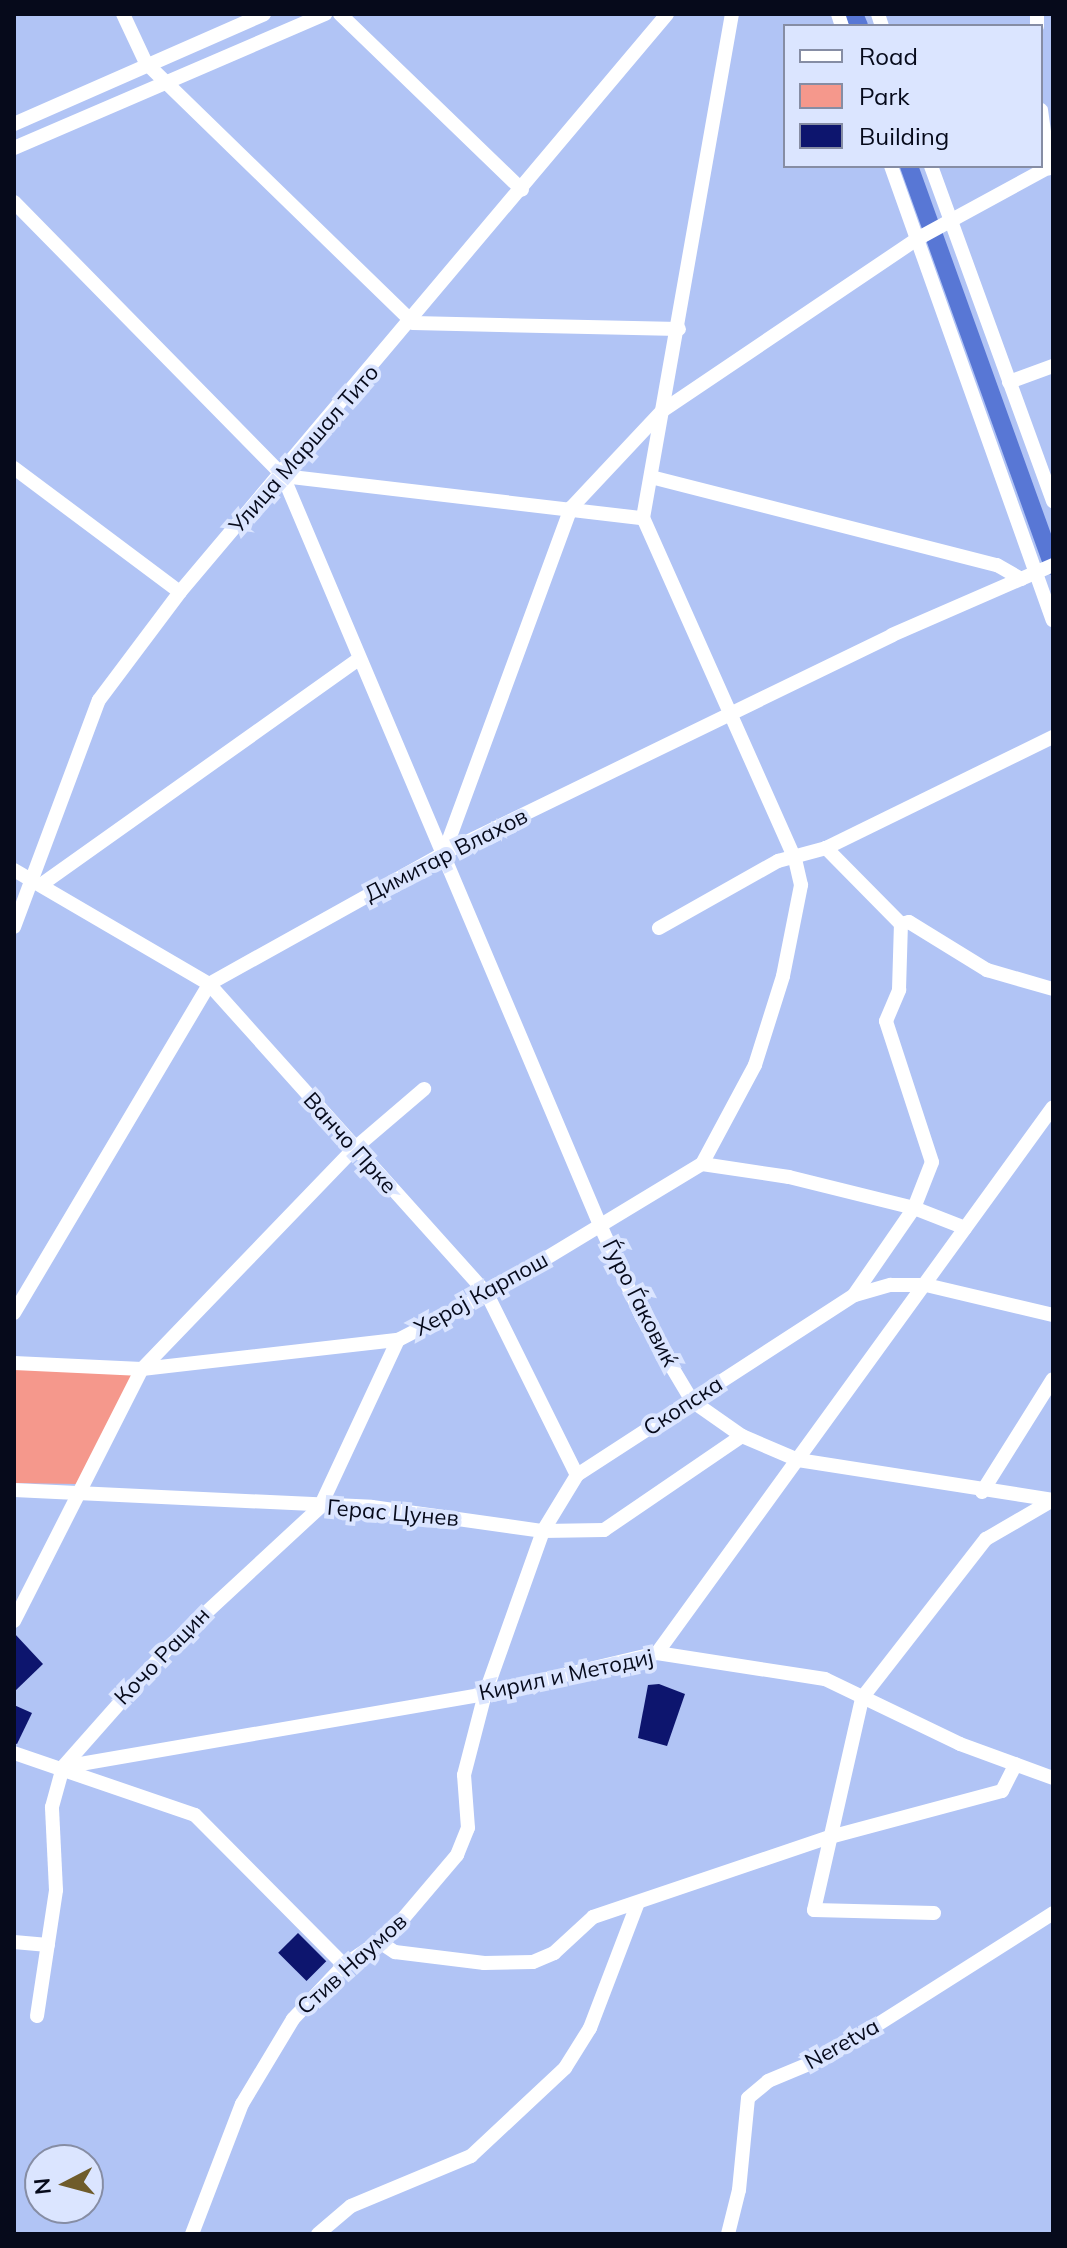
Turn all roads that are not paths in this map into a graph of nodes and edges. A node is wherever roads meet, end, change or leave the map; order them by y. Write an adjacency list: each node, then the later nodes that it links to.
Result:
1 (123, 14): 7 (street)
2 (264, 14): 7 (street)
3 (325, 14): 8 (street)
4 (340, 14): 15 (street)
5 (667, 14): 15 (street, Улица Маршал Тито)
6 (732, 14): 20 (street)
7 (146, 63): 8 (street); 10 (street)
8 (164, 80): 11 (street); 19 (street)
9 (1043, 121): 12 (street)
10 (14, 124)
11 (14, 148)
12 (1051, 167): 17 (street)
13 (892, 168): 18 (street)
14 (932, 168): 17 (street)
15 (522, 190): 19 (street, Улица Маршал Тито)
16 (15, 204): 25 (street)
17 (950, 220): 18 (street); 22 (street)
18 (917, 239): 23 (street); 31 (street)
19 (413, 323): 20 (street); 25 (street, Улица Маршал Тито)
20 (679, 329): 23 (street)
21 (1053, 366): 22 (street)
22 (1009, 382): 27 (street)
23 (662, 411): 26 (street); 28 (street)
24 (14, 468): 32 (street)
25 (283, 476): 28 (street); 32 (street, Улица Маршал Тито); 34 (street, Ѓуро Ѓаковиќ)
26 (651, 477): 29 (street); 31 (street)
27 (1053, 502)
28 (571, 508): 29 (street); 38 (street)
29 (643, 518): 35 (street)
30 (1053, 565): 31 (street, Димитар Влахов)
31 (1028, 576): 33 (street); 35 (street, Димитар Влахов)
32 (180, 592): 41 (street, Улица Маршал Тито)
33 (1053, 620)
34 (357, 660): 38 (street, Ѓуро Ѓаковиќ); 41 (street)
35 (730, 715): 38 (street, Димитар Влахов); 39 (street)
36 (1053, 737): 37 (street)
37 (826, 848): 39 (street); 42 (street)
38 (444, 853): 45 (street, Димитар Влахов); 52 (street, Ѓуро Ѓаковиќ)
39 (795, 859): 44 (street); 50 (street)
40 (14, 870): 41 (street, Ванчо Прке)
41 (39, 880): 43 (street, Улица Маршал Тито); 45 (street, Ванчо Прке)
42 (901, 924): 46 (street); 51 (street, Скопска)
43 (14, 927)
44 (659, 928)
45 (209, 984): 49 (street, Ванчо Прке); 57 (street)
46 (1053, 989)
47 (424, 1089): 49 (street)
48 (1053, 1107): 53 (street)
49 (355, 1148): 55 (street, Ванчо Прке); 61 (street)
50 (702, 1164): 51 (street); 52 (street, Херој Карпош)
51 (914, 1208): 53 (street); 56 (street, Скопска)
52 (600, 1225): 55 (street, Херој Карпош); 63 (street, Ѓуро Ѓаковиќ)
53 (965, 1228): 54 (street)
54 (926, 1285): 56 (street); 58 (street); 65 (street)
55 (487, 1294): 59 (street, Херој Карпош); 66 (street, Ванчо Прке)
56 (854, 1295): 63 (street, Скопска)
57 (14, 1313)
58 (1053, 1315)
59 (398, 1340): 61 (street, Херој Карпош); 71 (street, Кочо Рацин)
60 (14, 1363): 61 (street, Херој Карпош)
61 (142, 1369): 69 (street)
62 (1053, 1379): 68 (street)
63 (692, 1401): 64 (street, Ѓуро Ѓаковиќ); 66 (street, Скопска)
64 (742, 1436): 65 (street, Ѓуро Ѓаковиќ); 72 (street, Герас Цунев)
65 (798, 1460): 68 (street, Ѓуро Ѓаковиќ); 74 (street)
66 (577, 1475): 72 (street, Скопска)
67 (14, 1490): 69 (street, Герас Цунев)
68 (982, 1492): 70 (street, Ѓуро Ѓаковиќ)
69 (82, 1495): 71 (street, Герас Цунев); 73 (street)
70 (1053, 1500): 76 (street)
71 (320, 1507): 72 (street, Герас Цунев); 79 (street, Кочо Рацин)
72 (543, 1531): 75 (street, Скопска)
73 (14, 1621)
74 (657, 1653): 75 (street, Кирил и Методиј); 76 (street, Кирил и Методиј)
75 (485, 1694): 79 (street, Кирил и Методиј); 86 (street, Стив Наумов)
76 (862, 1698): 78 (street, Кирил и Методиј); 81 (street)
77 (14, 1753): 79 (street)
78 (1016, 1764): 80 (street, Кирил и Методиј); 81 (street)
79 (63, 1767): 87 (street, Кочо Рацин); 88 (street)
80 (1053, 1778)
81 (830, 1837): 82 (street); 83 (street)
82 (637, 1905): 86 (street); 91 (street)
83 (934, 1913)
84 (1053, 1913): 92 (street, Neretva)
85 (14, 1942): 87 (street)
86 (381, 1943): 88 (street, Стив Наумов)
87 (48, 1945): 89 (street, Кочо Рацин)
88 (344, 1965): 90 (street, Стив Наумов)
89 (37, 2016)
90 (192, 2234)
91 (318, 2234)
92 (728, 2234)

